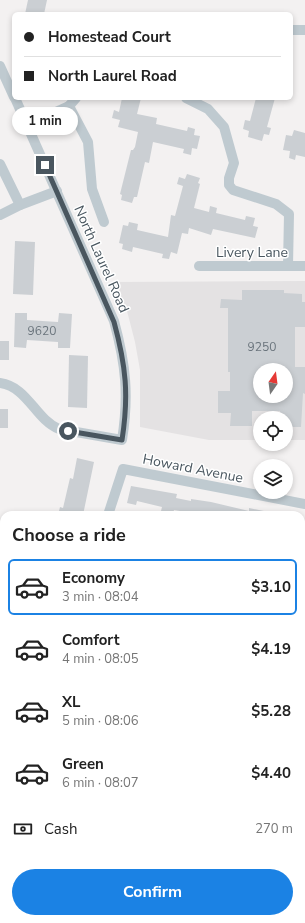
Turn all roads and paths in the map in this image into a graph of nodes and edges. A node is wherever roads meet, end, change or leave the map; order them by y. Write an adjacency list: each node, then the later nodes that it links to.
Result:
1 (293, 30): 2 (street)
2 (305, 30)
3 (0, 66): 4 (street, North Laurel Road)
4 (12, 93)
5 (15, 100): 8 (street, North Laurel Road)
6 (190, 100): 15 (street)
7 (72, 102): 8 (street); 13 (street)
8 (27, 125): 10 (street, North Laurel Road)
9 (0, 164): 11 (street)
10 (57, 191): 11 (street); 17 (street, North Laurel Road)
11 (20, 205): 12 (street)
12 (0, 215)
13 (104, 222)
14 (199, 266): 15 (street, Livery Lane)
15 (288, 266): 16 (street, Livery Lane)
16 (305, 266)
17 (0, 383)
18 (305, 504): 19 (street, Howard Avenue)
19 (109, 511)

